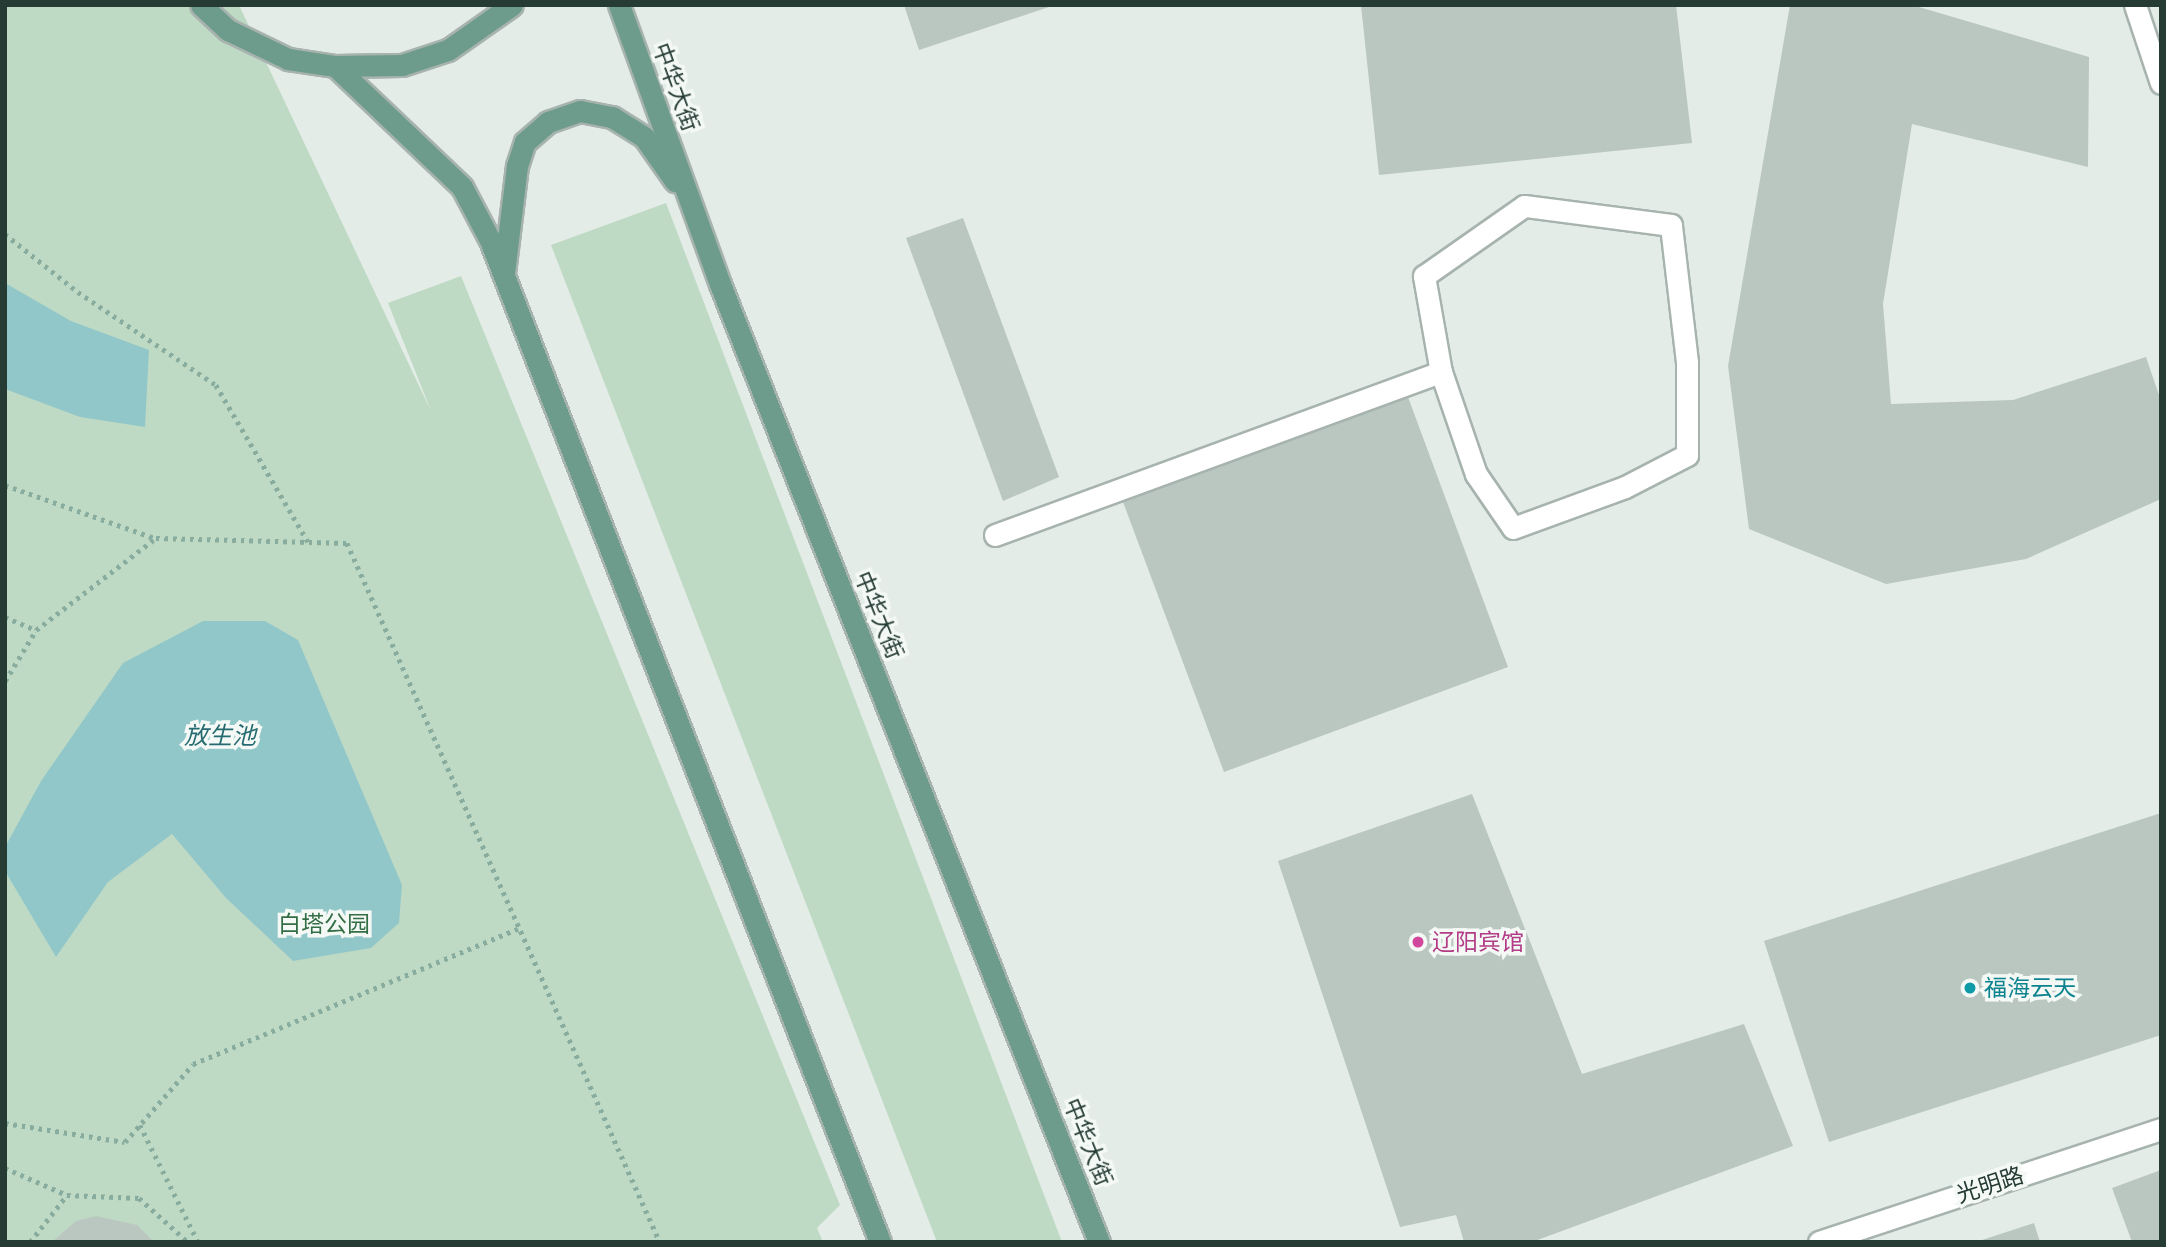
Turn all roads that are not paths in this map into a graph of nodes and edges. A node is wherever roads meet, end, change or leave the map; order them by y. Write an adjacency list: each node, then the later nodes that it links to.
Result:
1 (201, 5): 5 (main road)
2 (512, 5): 5 (main road)
3 (619, 5): 7 (main road, 中华大街)
4 (2135, 5): 6 (street)
5 (335, 66): 8 (main road)
6 (2161, 83)
7 (692, 205): 8 (main road); 13 (main road, 中华大街)
8 (504, 276): 12 (main road)
9 (1441, 372): 9 (street); 10 (street)
10 (995, 535)
11 (2161, 1129): 14 (street, 光明路)
12 (880, 1242)
13 (1099, 1242)
14 (1819, 1242)

